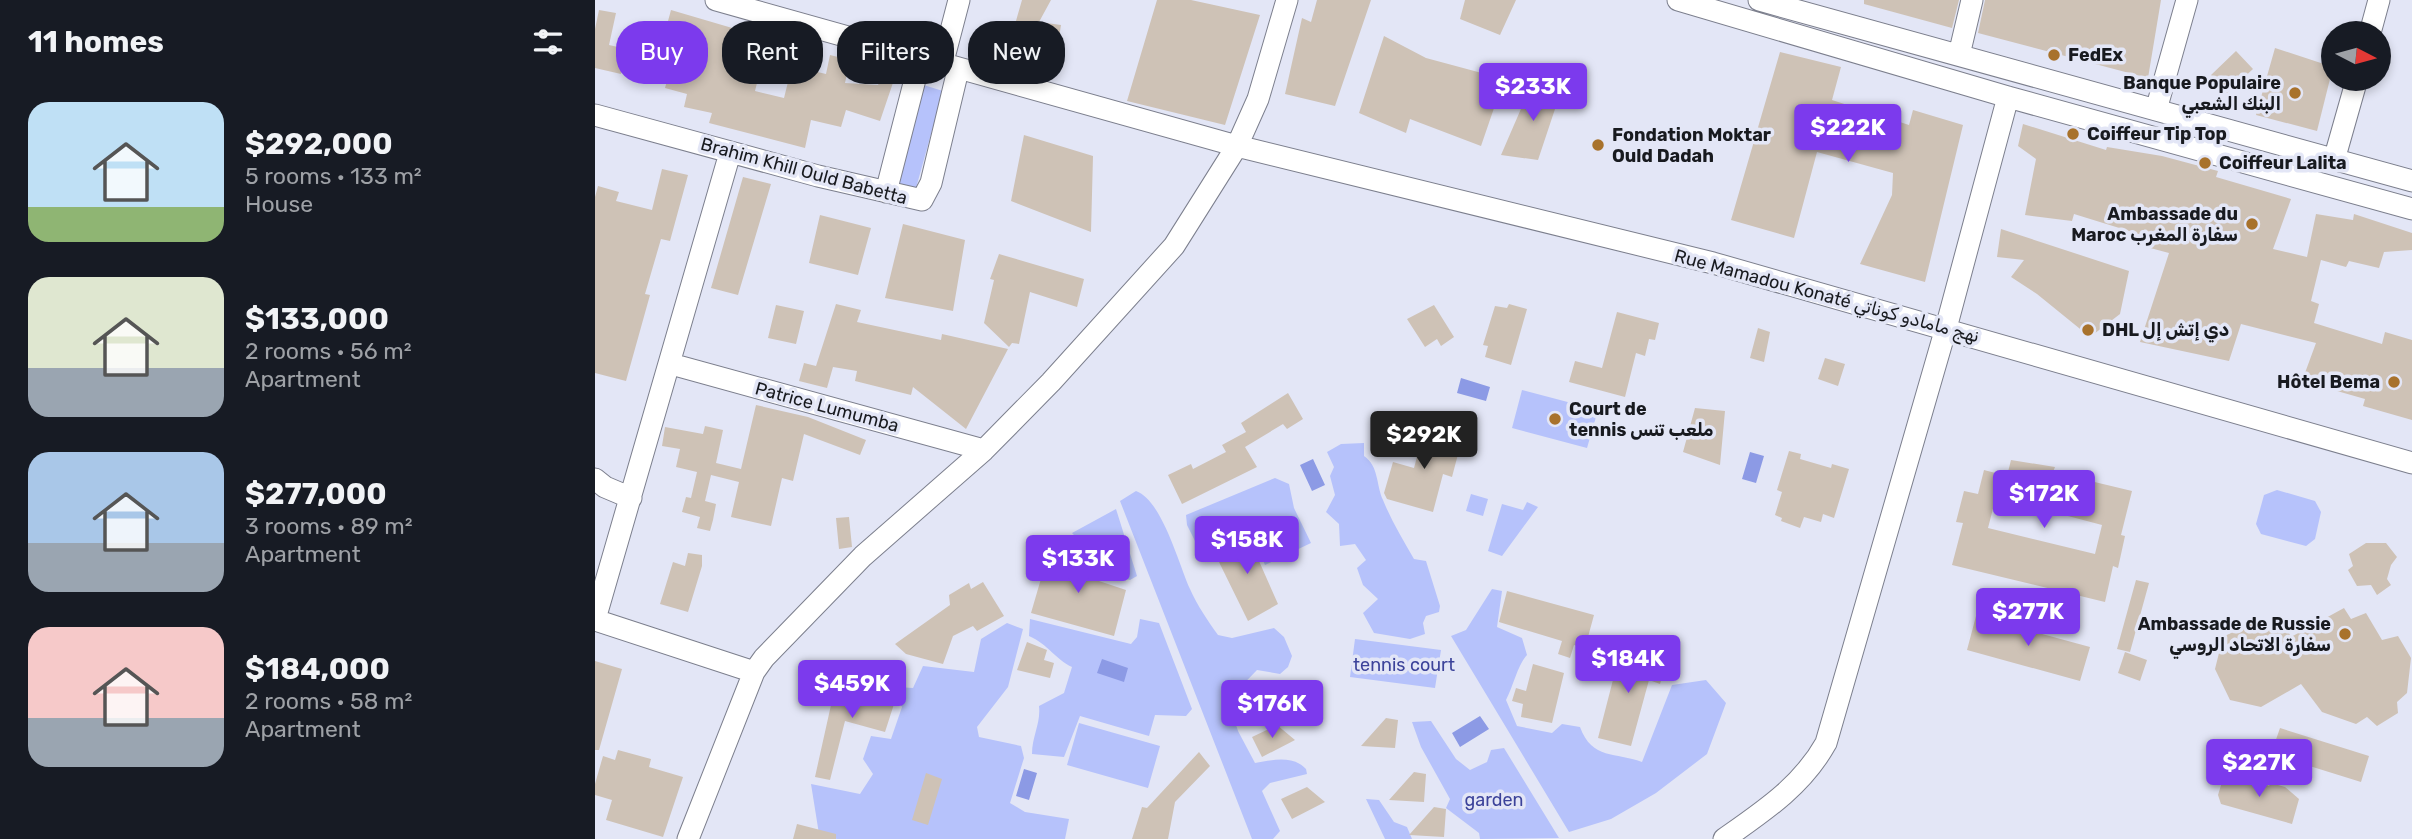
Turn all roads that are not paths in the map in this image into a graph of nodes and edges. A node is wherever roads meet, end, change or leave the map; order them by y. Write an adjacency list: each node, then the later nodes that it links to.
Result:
1 (716, 0): 12 (street, Rue Mamadou Konaté نهج مامادو كوناتي)
2 (960, 0): 13 (street)
3 (1287, 0): 22 (street)
4 (1678, 0): 11 (street)
5 (1759, 0): 9 (street)
6 (1972, 0): 14 (street)
7 (2187, 0): 20 (street)
8 (2379, 0): 10 (street)
9 (1789, 4): 11 (street); 14 (street)
10 (2373, 21)
11 (1782, 30): 19 (street)
12 (837, 36)
13 (954, 41)
14 (1959, 55): 20 (street)
15 (954, 69): 22 (street, Rue Mamadou Konaté نهج مامادو كوناتي)
16 (914, 84): 26 (street)
17 (947, 84): 26 (street, Brahim Khill Ould Babetta)
18 (2354, 91): 24 (street)
19 (2008, 97): 27 (street); 28 (street)
20 (2156, 110): 24 (street)
21 (595, 115): 23 (street, Brahim Khill Ould Babetta)
22 (1237, 146): 28 (street, Rue Mamadou Konaté نهج مامادو كوناتي); 30 (street)
23 (730, 153): 26 (street, Brahim Khill Ould Babetta); 29 (street)
24 (2334, 160): 25 (street)
25 (2412, 181)
26 (885, 192)
27 (2412, 209)
28 (1946, 328): 31 (street, Rue Mamadou Konaté نهج مامادو كوناتي); 37 (street)
29 (671, 364): 30 (street, Patrice Lumumba); 33 (street)
30 (984, 450): 35 (street)
31 (2412, 463)
32 (595, 479): 33 (street)
33 (631, 498): 34 (street)
34 (595, 620): 35 (street)
35 (754, 672): 36 (street)
36 (688, 839)
37 (1724, 839)

